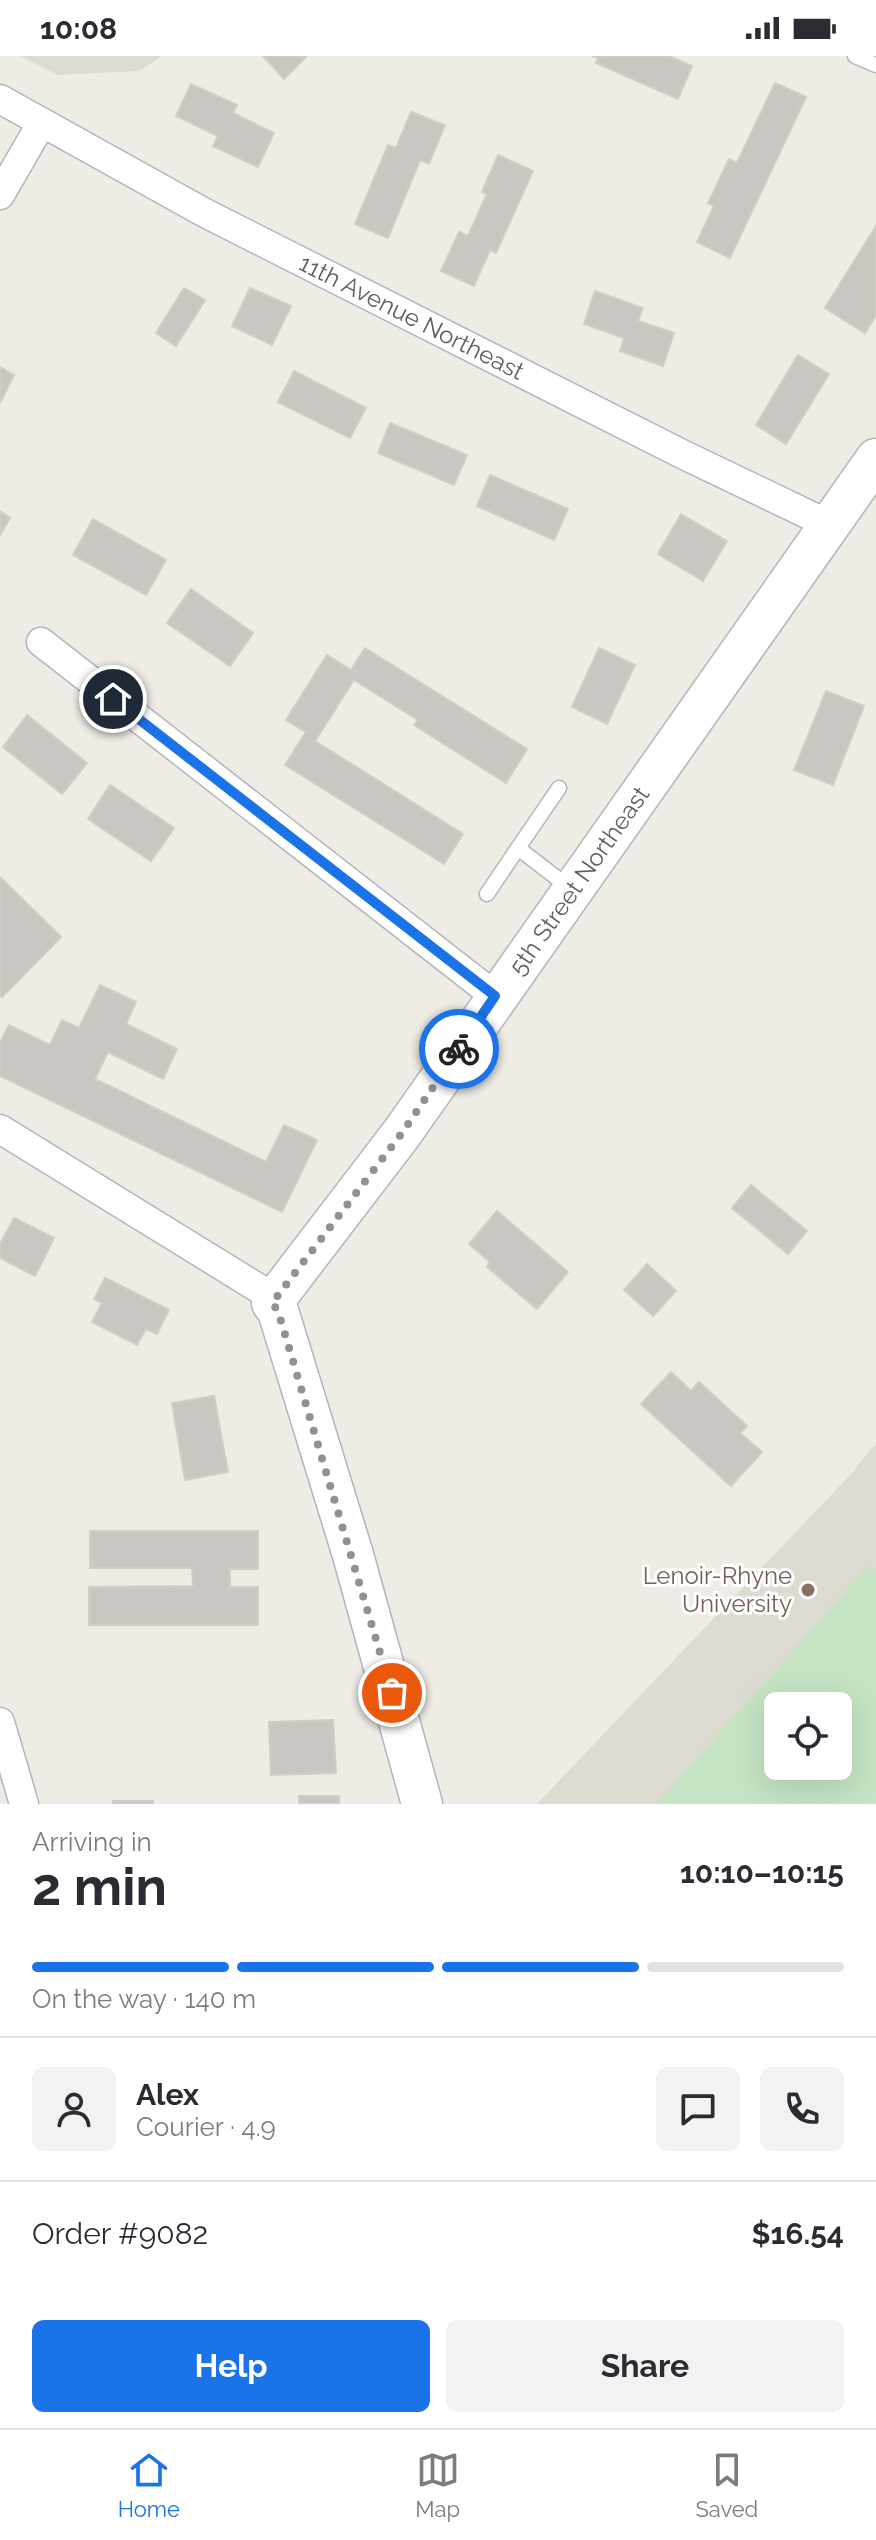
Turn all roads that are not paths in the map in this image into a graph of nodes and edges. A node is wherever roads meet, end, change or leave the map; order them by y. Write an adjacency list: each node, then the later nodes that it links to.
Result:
1 (855, 56): 2 (lane)
2 (876, 65)
3 (0, 99): 4 (street, 11th Avenue Northeast)
4 (41, 124): 5 (street); 7 (street, 11th Avenue Northeast)
5 (0, 195)
6 (876, 459): 7 (street, 5th Street Northeast)
7 (830, 525): 11 (street, 5th Street Northeast)
8 (41, 642): 13 (street)
9 (559, 788): 10 (lane)
10 (518, 848): 11 (lane); 12 (lane)
11 (571, 889): 13 (street, 5th Street Northeast)
12 (487, 894)
13 (495, 996): 15 (street, 5th Street Northeast)
14 (0, 1129): 15 (street)
15 (272, 1303): 18 (street)
16 (0, 1722): 17 (street)
17 (24, 1804)
18 (422, 1804)

